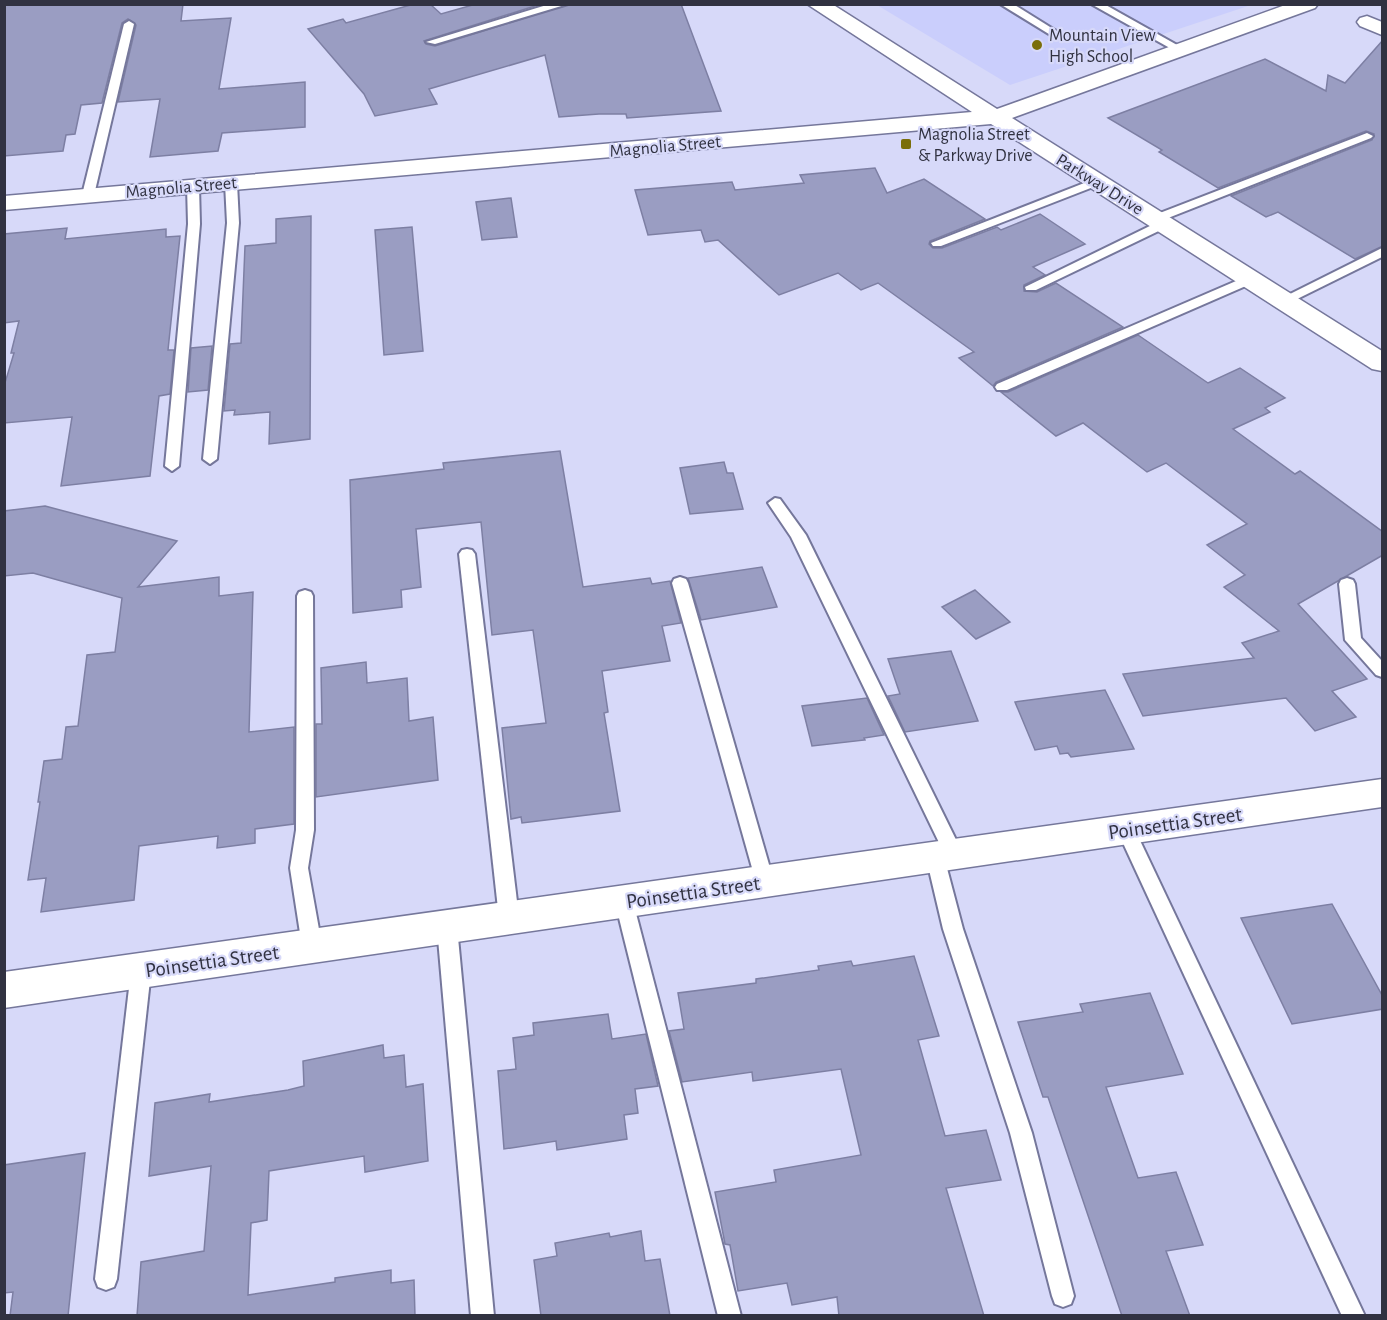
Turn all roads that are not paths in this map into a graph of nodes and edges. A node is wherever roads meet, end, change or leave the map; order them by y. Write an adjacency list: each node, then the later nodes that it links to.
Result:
1 (563, 4): 8 (lane)
2 (816, 4): 10 (street, Parkway Drive)
3 (1005, 4): 7 (lane)
4 (1095, 4): 9 (lane)
5 (1308, 4): 9 (street, Magnolia Street)
6 (129, 24): 15 (lane)
7 (1061, 37)
8 (431, 42)
9 (1181, 50): 10 (street, Magnolia Street)
10 (995, 117): 12 (street, Parkway Drive); 13 (street, Magnolia Street)
11 (1367, 136): 17 (lane)
12 (1097, 182): 17 (street, Parkway Drive); 18 (lane)
13 (231, 183): 14 (street, Magnolia Street); 25 (lane)
14 (193, 186): 15 (street, Magnolia Street); 26 (lane)
15 (88, 195): 16 (street, Magnolia Street)
16 (4, 203)
17 (1159, 221): 20 (street, Parkway Drive); 21 (lane)
18 (937, 243)
19 (1383, 252): 22 (lane)
20 (1250, 279): 22 (street, Parkway Drive); 24 (lane)
21 (1031, 287)
22 (1284, 300): 23 (street, Parkway Drive)
23 (1383, 363)
24 (1002, 387)
25 (210, 459)
26 (172, 466)
27 (775, 503): 35 (lane)
28 (467, 554): 38 (lane)
29 (680, 583): 36 (lane)
30 (1347, 584): 32 (lane)
31 (304, 596): 40 (lane)
32 (1383, 671)
33 (1383, 793): 34 (street, Poinsettia Street)
34 (1126, 830): 35 (street, Poinsettia Street); 47 (lane)
35 (945, 856): 36 (street, Poinsettia Street); 44 (lane)
36 (765, 882): 37 (street, Poinsettia Street)
37 (624, 902): 38 (street, Poinsettia Street); 46 (lane)
38 (509, 918): 39 (street, Poinsettia Street)
39 (447, 927): 40 (street, Poinsettia Street); 45 (lane)
40 (312, 946): 41 (street, Poinsettia Street)
41 (141, 971): 42 (street, Poinsettia Street); 43 (lane)
42 (4, 990)
43 (106, 1279)
44 (1063, 1296)
45 (483, 1316)
46 (730, 1316)
47 (1354, 1316)

